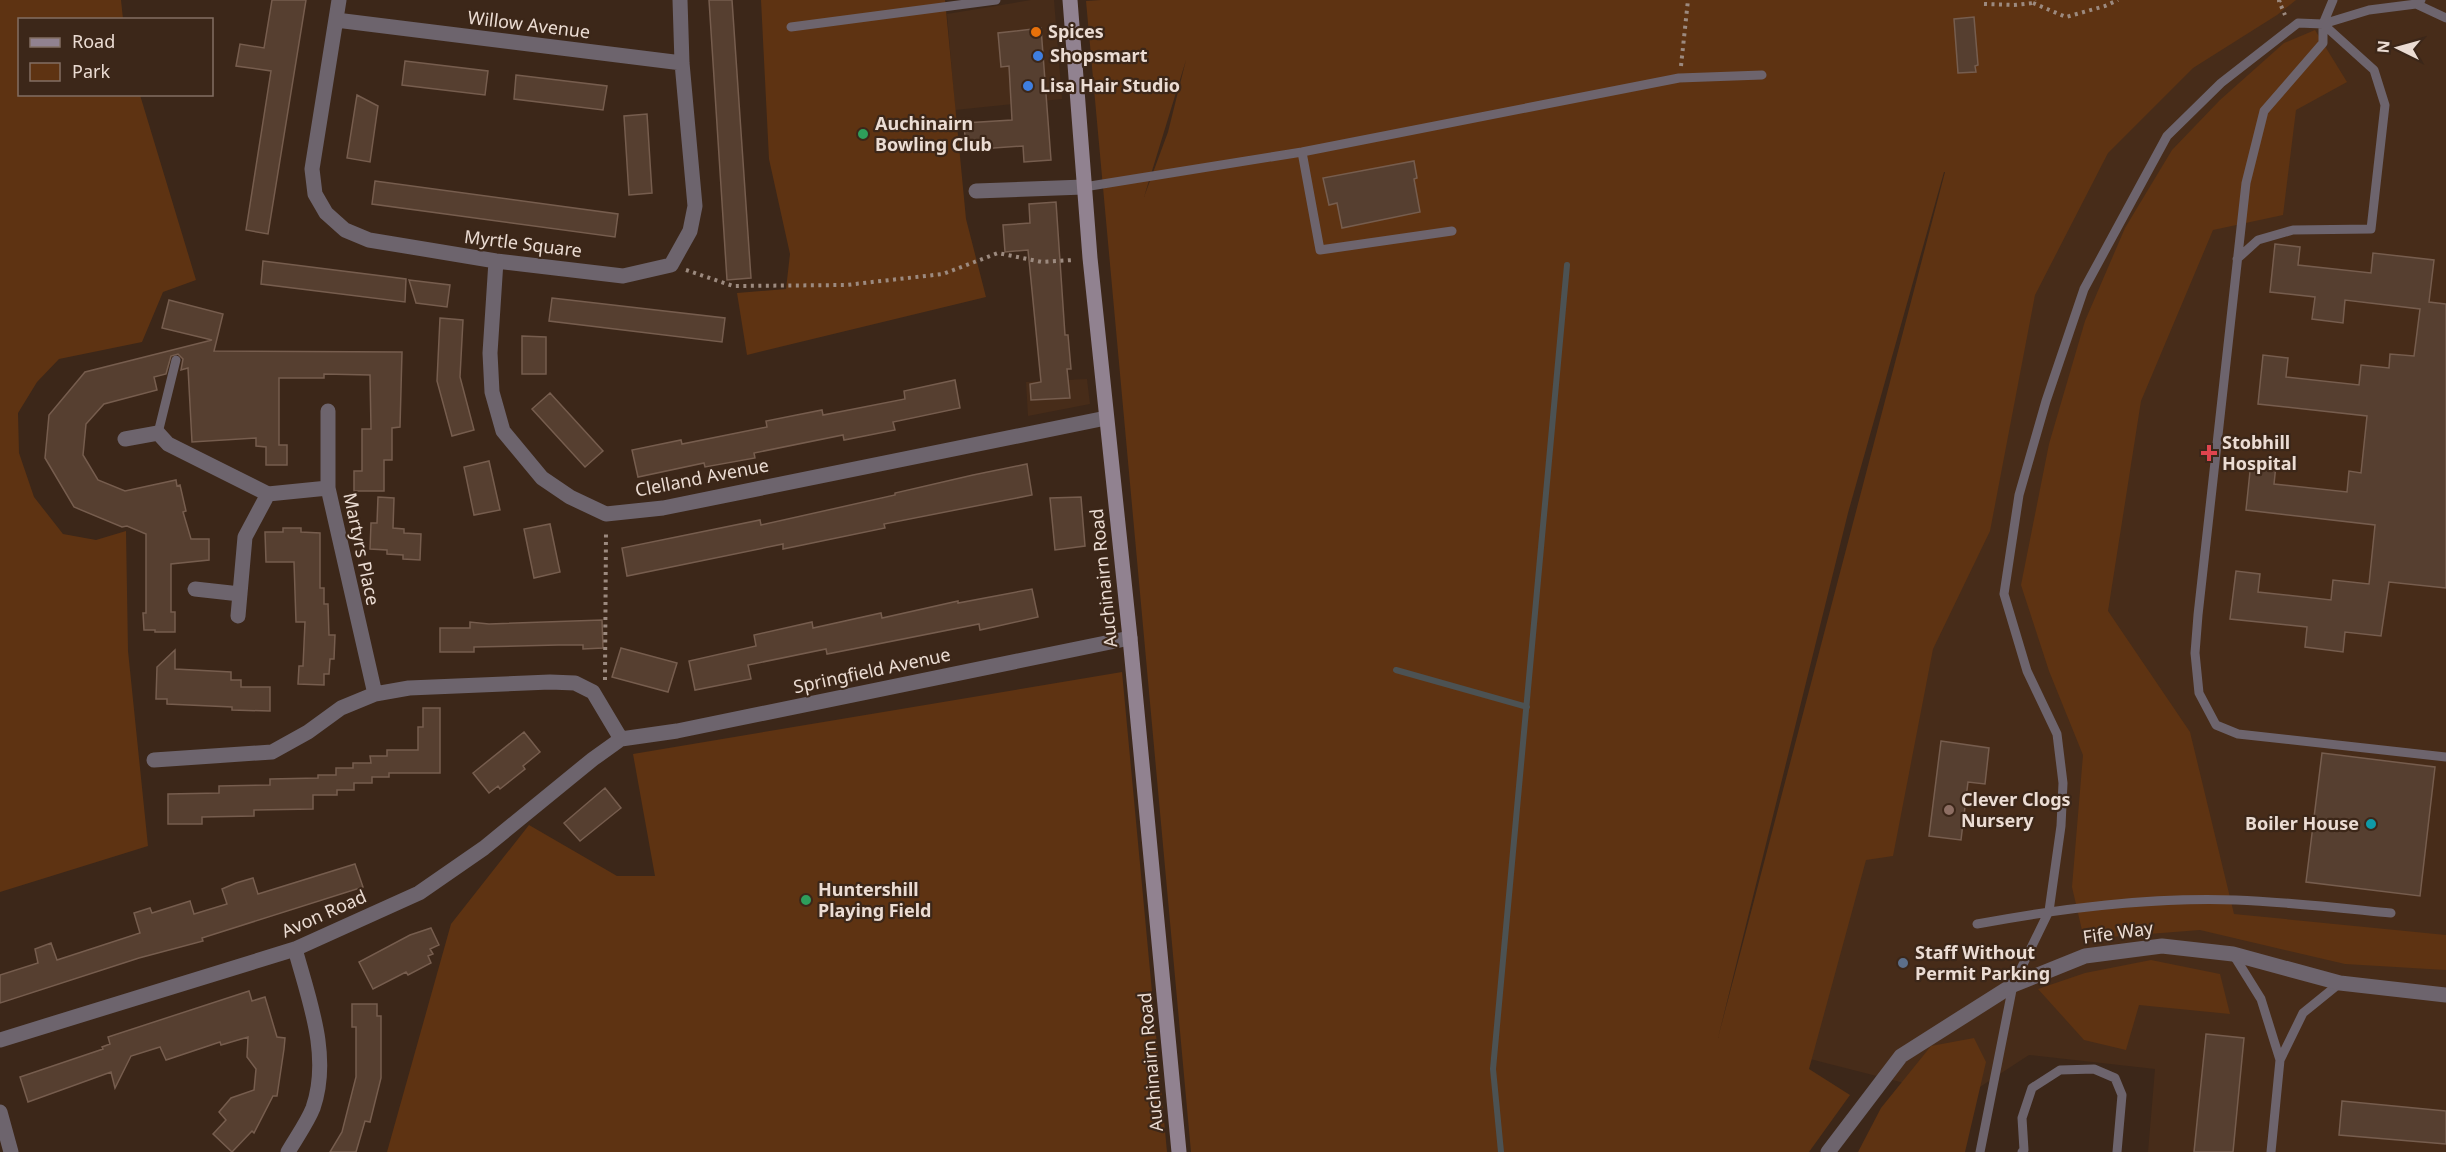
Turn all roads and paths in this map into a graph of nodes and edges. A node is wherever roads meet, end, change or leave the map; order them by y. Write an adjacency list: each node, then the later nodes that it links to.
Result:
1 (339, 0): 12 (street, Myrtle Square)
2 (680, 0): 15 (street)
3 (996, 0): 14 (lane)
4 (1070, 0): 19 (main road, Auchinairn Road)
5 (1688, 0): 17 (path)
6 (2118, 0): 8 (path)
7 (2333, 0): 13 (lane)
8 (2034, 1): 10 (path)
9 (2419, 2): 11 (lane); 13 (lane)
10 (1984, 4)
11 (2446, 18)
12 (336, 20): 15 (street, Willow Avenue); 24 (street, Myrtle Square)
13 (2323, 24): 23 (lane); 23 (lane); 43 (lane)
14 (791, 27)
15 (682, 63): 25 (street)
16 (1762, 75): 17 (lane)
17 (1679, 78): 18 (lane)
18 (1302, 152): 19 (lane); 21 (lane)
19 (1084, 188): 20 (street); 22 (main road, Auchinairn Road)
20 (976, 191)
21 (1452, 231)
22 (1090, 258): 25 (path); 28 (main road, Auchinairn Road)
23 (2237, 259): 41 (lane)
24 (496, 261): 25 (street, Myrtle Square); 33 (street)
25 (671, 265)
26 (176, 360): 29 (lane)
27 (328, 411): 31 (street, Martyrs Place)
28 (1106, 418): 33 (street, Clelland Avenue); 37 (main road, Auchinairn Road)
29 (158, 433): 30 (street); 32 (street)
30 (124, 439)
31 (328, 488): 32 (street); 38 (street, Martyrs Place)
32 (268, 494): 35 (street)
33 (606, 514): 39 (path)
34 (195, 589): 35 (street)
35 (240, 594): 36 (street)
36 (238, 616)
37 (1130, 638): 40 (street, Springfield Avenue); 56 (main road, Auchinairn Road)
38 (375, 694): 39 (street); 42 (street)
39 (605, 710): 40 (street)
40 (621, 739): 46 (street, Avon Road)
41 (2446, 757)
42 (154, 759)
43 (2049, 911): 44 (lane); 45 (lane); 49 (lane)
44 (2391, 913)
45 (1977, 924)
46 (295, 950): 51 (street, Avon Road); 55 (street)
47 (2233, 954): 48 (street, Fife Way); 49 (street, Fife Way); 52 (lane)
48 (2340, 983): 50 (street, Fife Way); 52 (lane)
49 (2013, 984): 57 (street, Fife Way); 58 (lane)
50 (2446, 995)
51 (0, 1040)
52 (2280, 1060): 61 (lane)
53 (0, 1112): 54 (street)
54 (11, 1152)
55 (288, 1152)
56 (1179, 1152)
57 (1828, 1152)
58 (1980, 1152)
59 (2022, 1152): 60 (lane)
60 (2117, 1152)
61 (2271, 1152)

